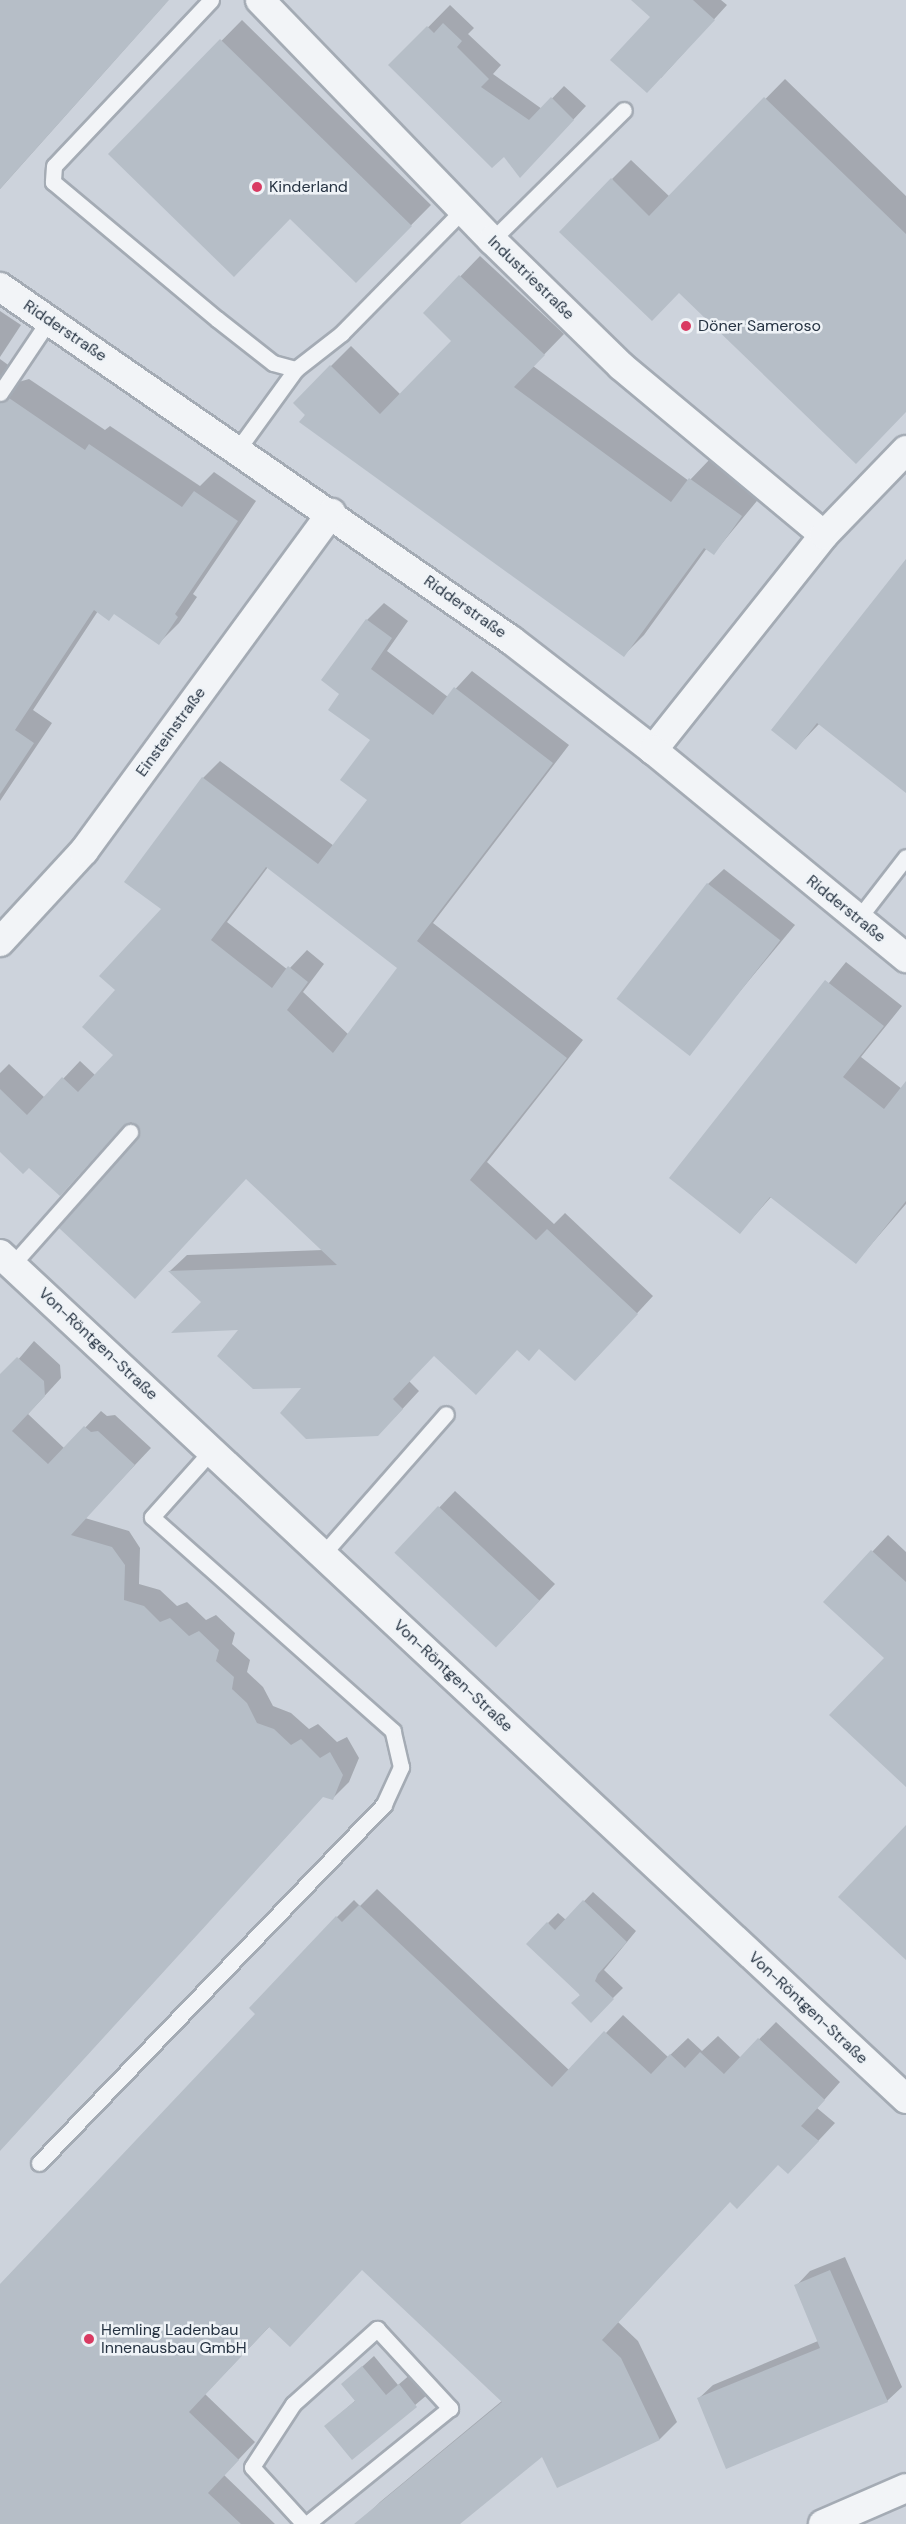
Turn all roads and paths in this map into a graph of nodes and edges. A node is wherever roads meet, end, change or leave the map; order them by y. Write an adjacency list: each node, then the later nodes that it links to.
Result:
1 (211, 0): 8 (lane)
2 (260, 0): 4 (street, Industriestraße)
3 (624, 110): 5 (lane)
4 (463, 210): 5 (street, Industriestraße); 8 (lane)
5 (492, 240): 13 (street, Industriestraße)
6 (0, 287): 7 (street, Ridderstraße)
7 (49, 320): 9 (lane); 10 (street, Ridderstraße)
8 (296, 369): 10 (lane)
9 (0, 393)
10 (238, 449): 12 (street, Ridderstraße)
11 (906, 450): 13 (street)
12 (331, 513): 14 (street, Ridderstraße); 17 (street, Einsteinstraße)
13 (824, 535): 14 (street)
14 (652, 750): 16 (street, Ridderstraße)
15 (906, 856): 16 (lane)
16 (858, 919): 18 (street, Ridderstraße)
17 (0, 942)
18 (906, 958)
19 (129, 1132): 20 (lane)
20 (6, 1259): 22 (street, Von-Röntgen-Straße)
21 (446, 1414): 23 (lane)
22 (212, 1450): 23 (street, Von-Röntgen-Straße); 25 (lane)
23 (322, 1554): 24 (street, Von-Röntgen-Straße)
24 (906, 2099)
25 (39, 2163)
26 (906, 2488): 28 (street)
27 (306, 2524): 27 (lane)
28 (824, 2524)

